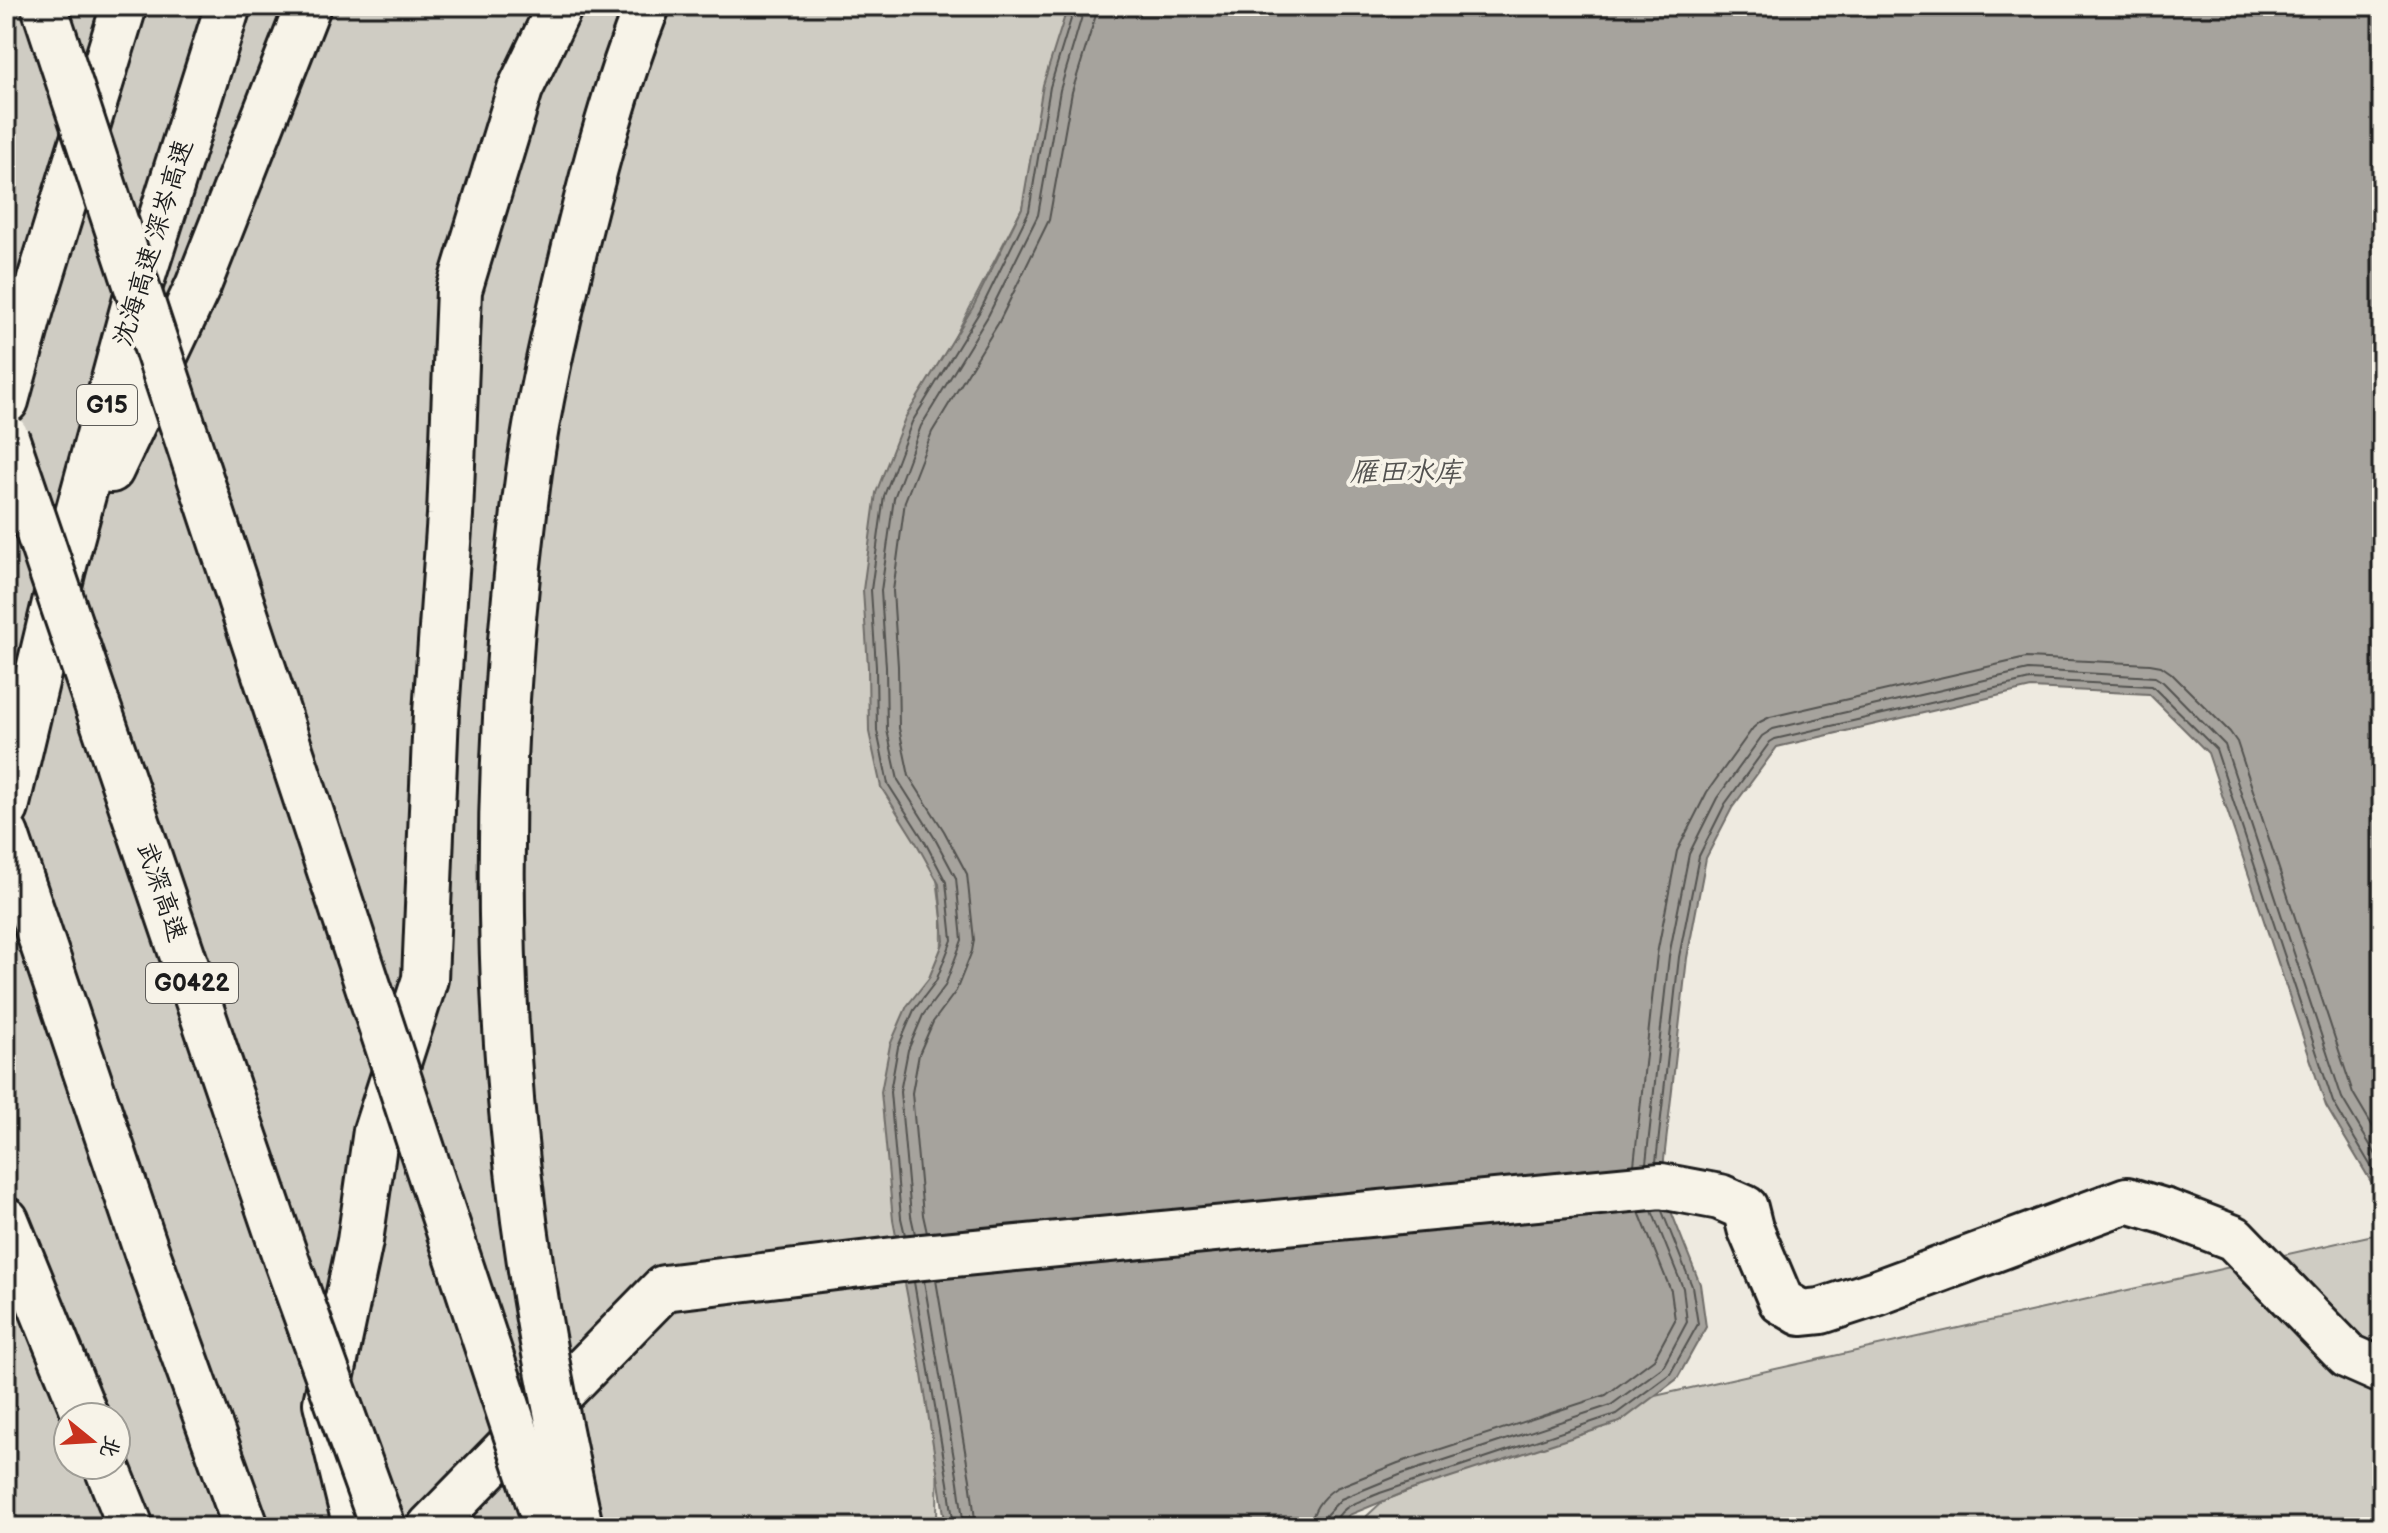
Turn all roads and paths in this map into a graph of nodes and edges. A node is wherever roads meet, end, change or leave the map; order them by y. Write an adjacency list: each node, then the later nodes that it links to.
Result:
1 (44, 6): 21 (main road, bridge)
2 (124, 6): 7 (main road)
3 (228, 6): 9 (main road, 沈海高速 深岑高速 / G15)
4 (308, 6): 9 (main road)
5 (560, 6): 18 (main road)
6 (647, 6): 22 (main road, bridge)
7 (6, 401)
8 (6, 437): 19 (main road, 武深高速 / G0422, bridge)
9 (63, 569): 10 (main road, 沈海高速 深岑高速 / G15)
10 (6, 808)
11 (6, 835): 17 (main road)
12 (6, 1220): 14 (main road)
13 (2382, 1371): 20 (main road)
14 (80, 1401)
15 (112, 1481): 16 (main road)
16 (131, 1527)
17 (246, 1527)
18 (356, 1527)
19 (383, 1527)
20 (430, 1527)
21 (547, 1527)
22 (580, 1527)

